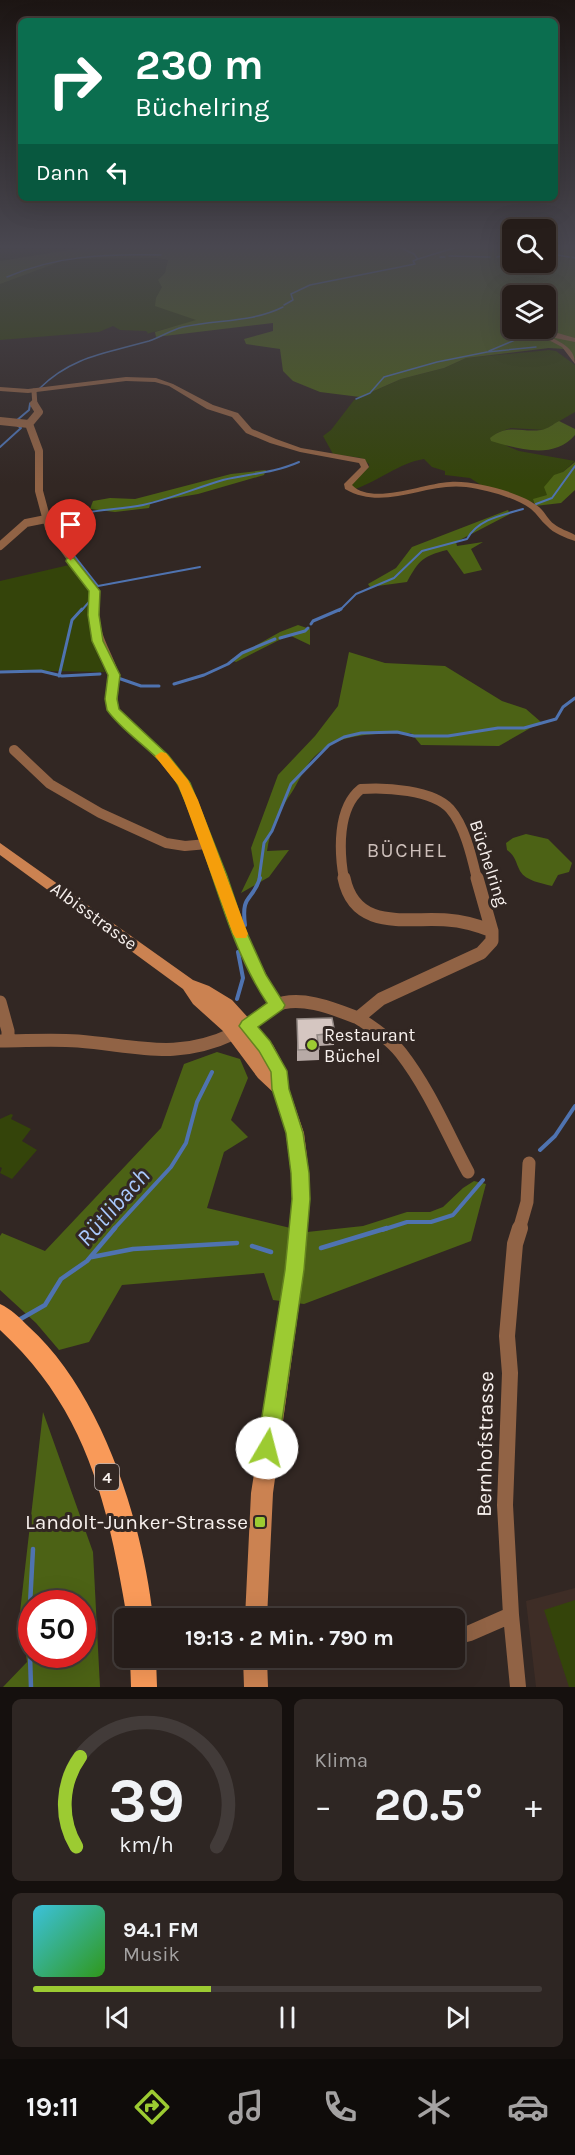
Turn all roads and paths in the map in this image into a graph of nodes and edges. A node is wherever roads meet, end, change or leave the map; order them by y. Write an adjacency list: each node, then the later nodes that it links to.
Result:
1 (575, 339): 2 (street)
2 (575, 362)
3 (0, 389): 4 (street)
4 (34, 391): 6 (street); 8 (street)
5 (0, 421): 6 (street)
6 (29, 424): 7 (street)
7 (46, 519): 9 (street); 11 (street)
8 (575, 538)
9 (0, 546)
10 (14, 750): 11 (street)
11 (207, 844): 15 (street)
12 (0, 848): 17 (main road, Albisstrasse)
13 (492, 931): 13 (street, Büchelring); 16 (street, Büchelring)
14 (0, 1002): 18 (street)
15 (277, 1005): 16 (street); 17 (street)
16 (358, 1018): 20 (street)
17 (241, 1029): 18 (street); 23 (main road, Albisstrasse)
18 (4, 1041)
19 (529, 1163): 24 (street, Bernhofstrasse)
20 (468, 1172)
21 (0, 1315): 22 (main road, 4)
22 (138, 1608)
23 (256, 1608)
24 (511, 1615): 25 (street); 30 (street, Bernhofstrasse)
25 (465, 1634)
26 (143, 1668): 28 (main road)
27 (255, 1668): 29 (main road)
28 (144, 1687)
29 (256, 1687)
30 (518, 1687)

